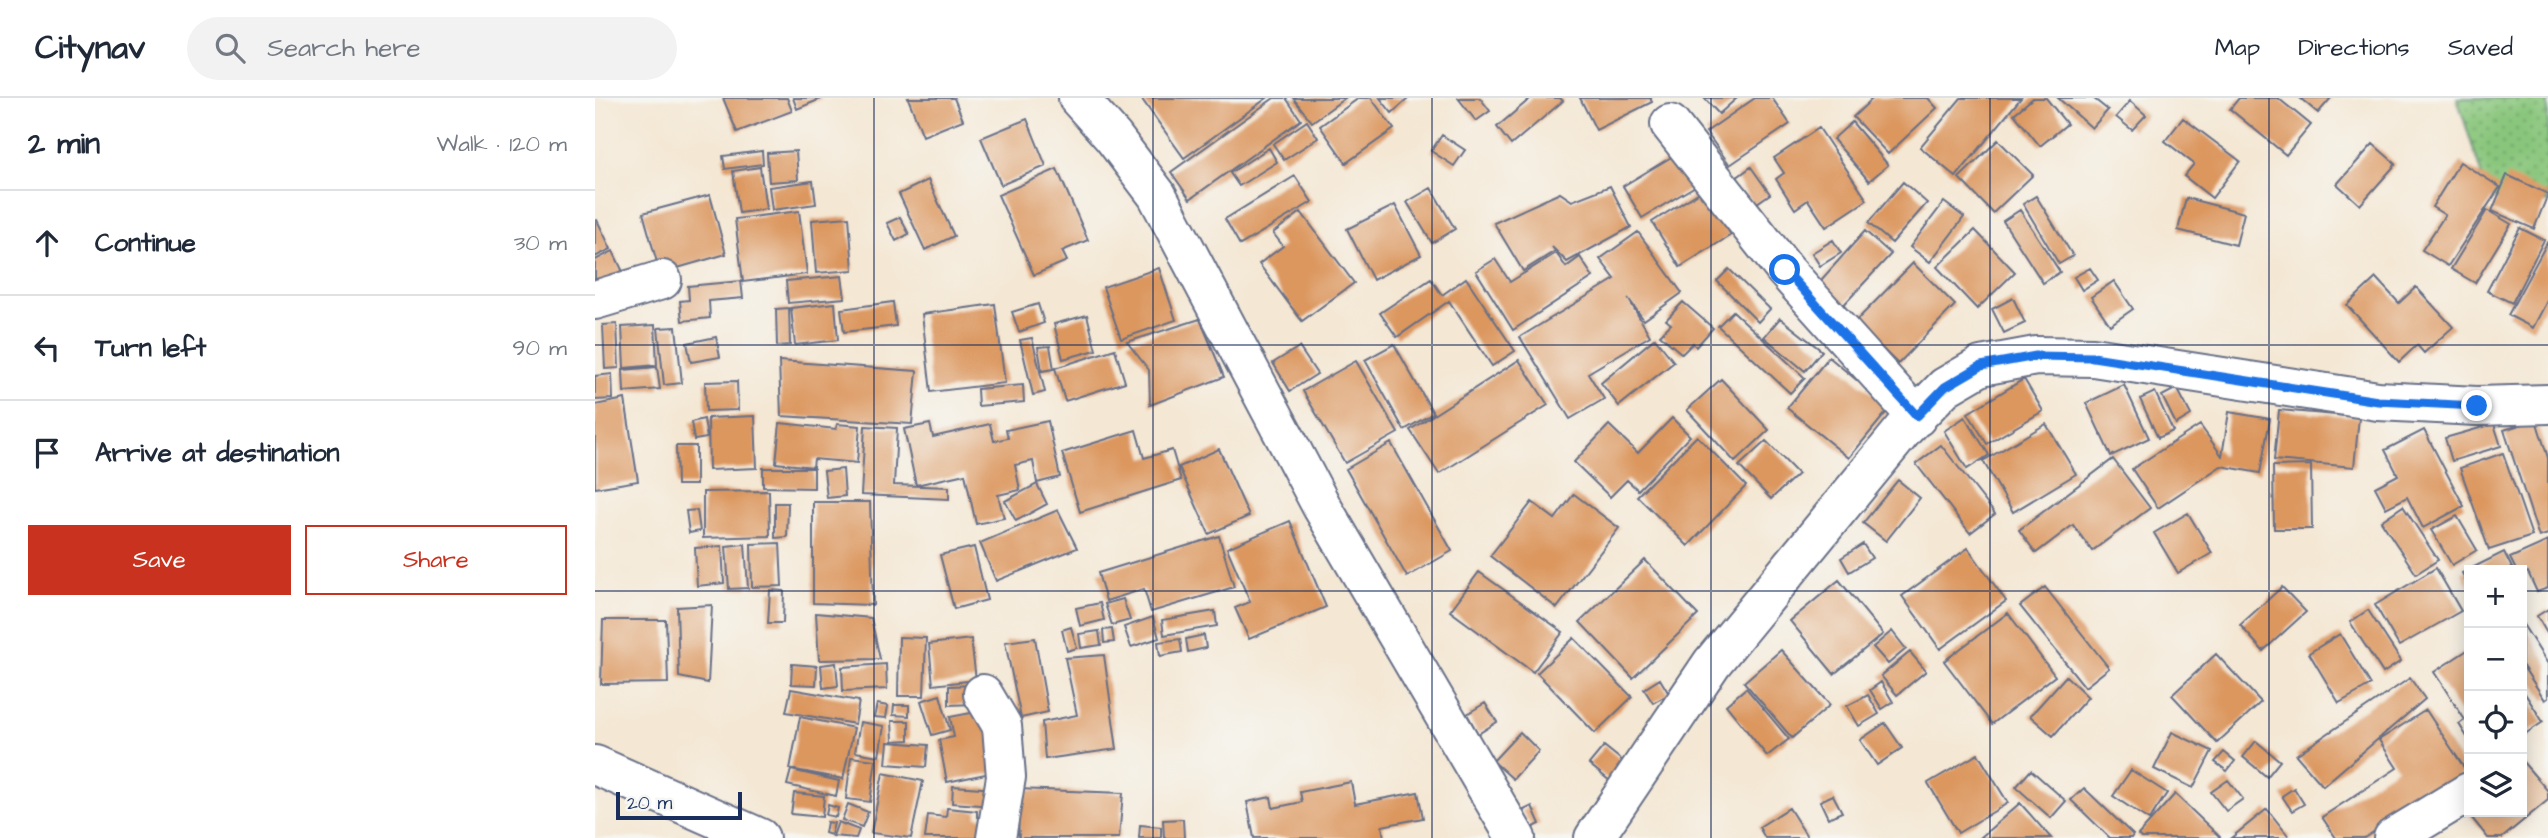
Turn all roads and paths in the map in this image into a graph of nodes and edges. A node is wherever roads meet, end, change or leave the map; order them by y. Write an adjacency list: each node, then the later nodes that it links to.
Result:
1 (1078, 98): 12 (street)
2 (1670, 124): 6 (street)
3 (662, 280): 4 (street)
4 (595, 300)
5 (2548, 404): 6 (street)
6 (1917, 416): 13 (street)
7 (983, 694): 11 (street)
8 (595, 765): 10 (street)
9 (2464, 795): 14 (street)
10 (760, 838)
11 (996, 838)
12 (1516, 838)
13 (1594, 838)
14 (2393, 838)

